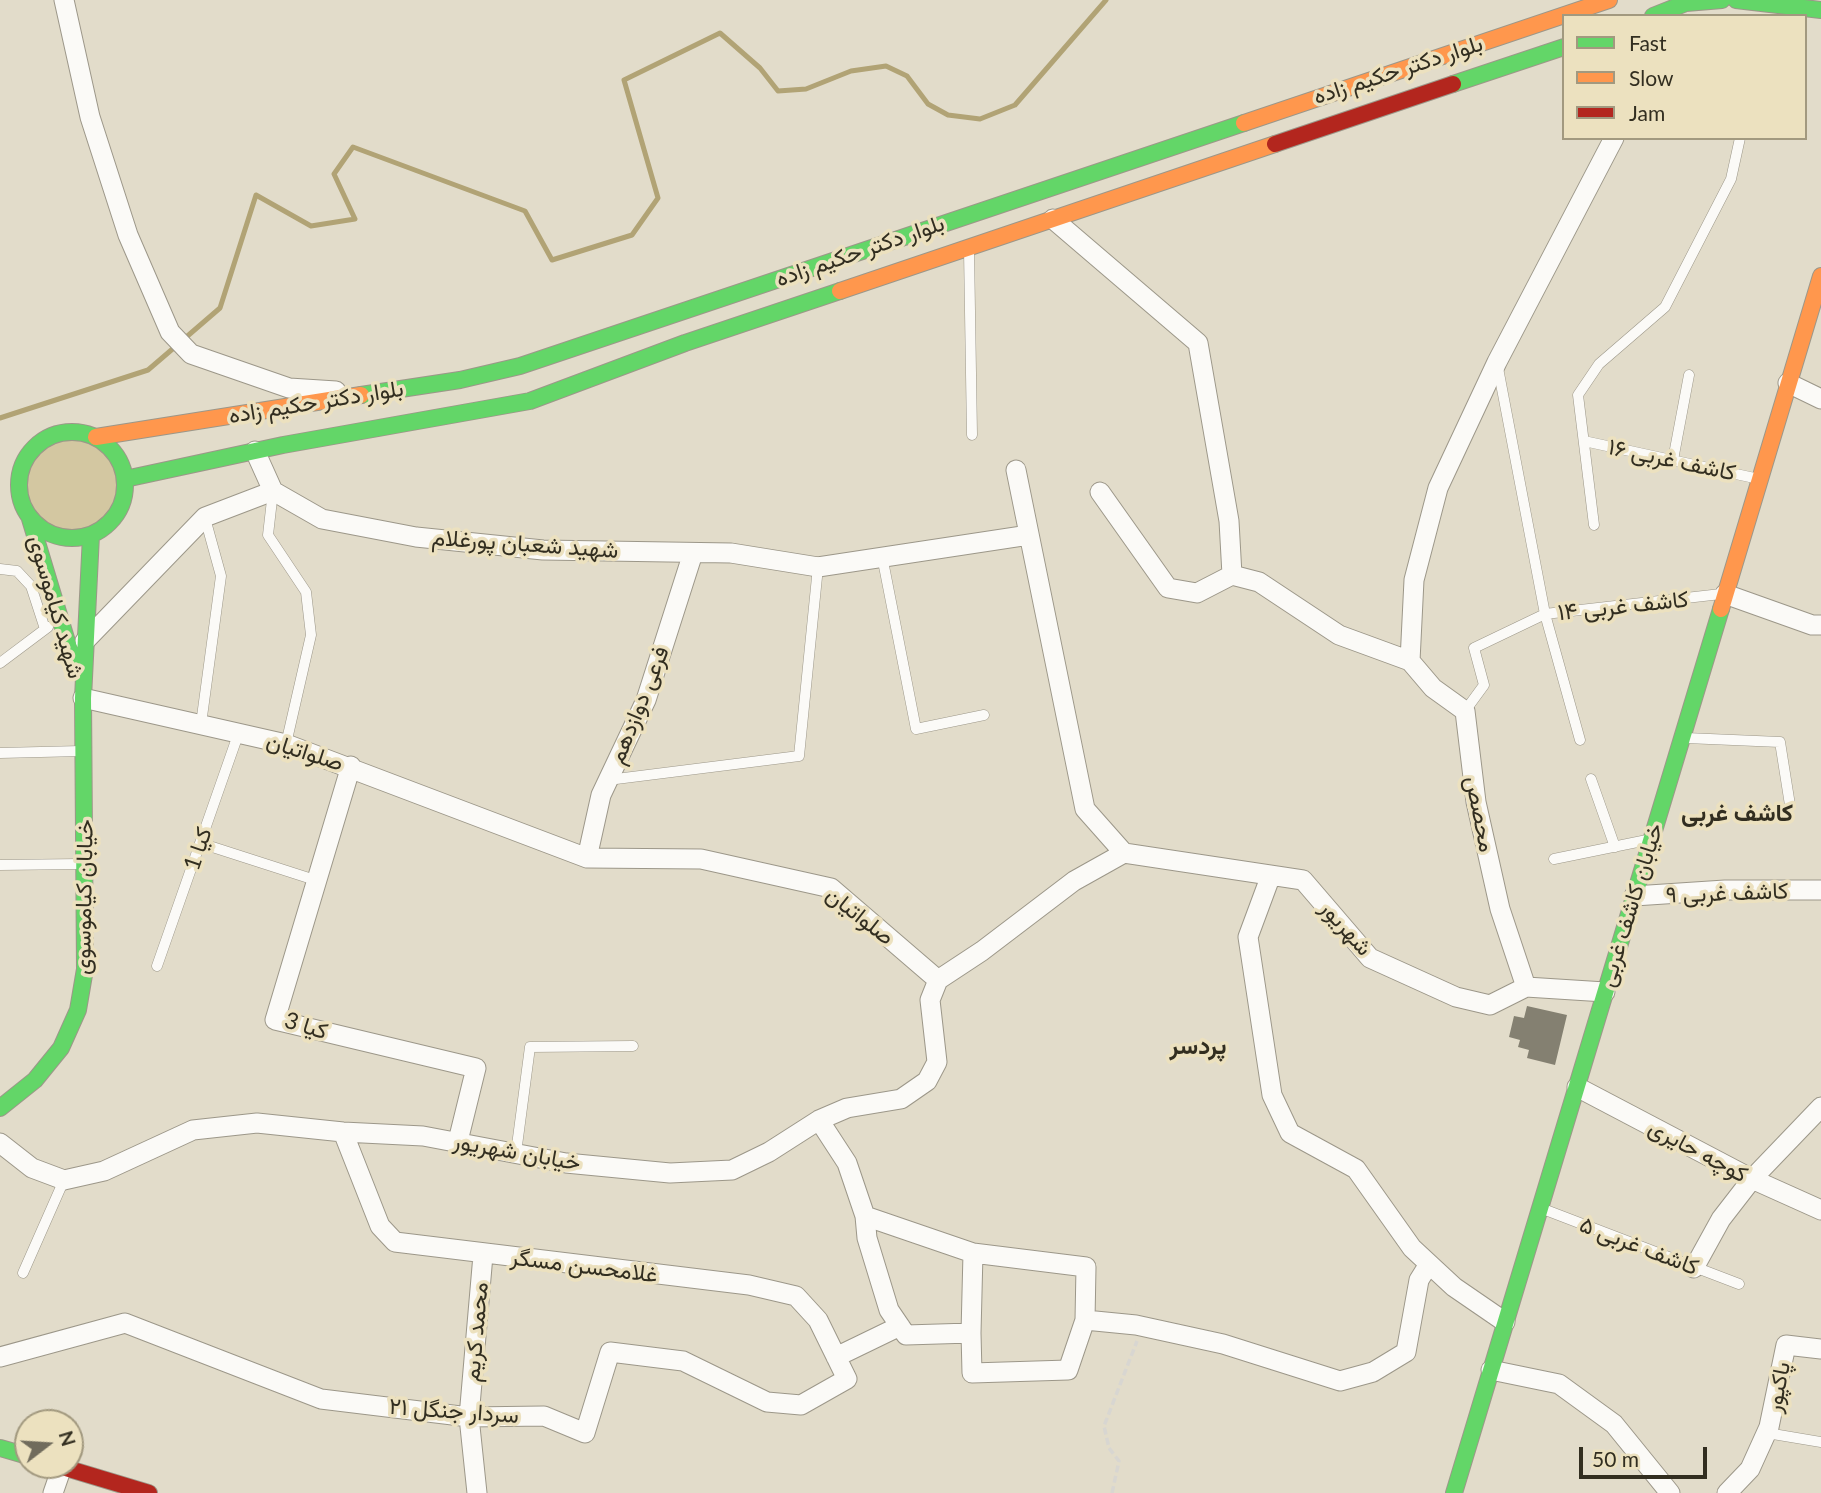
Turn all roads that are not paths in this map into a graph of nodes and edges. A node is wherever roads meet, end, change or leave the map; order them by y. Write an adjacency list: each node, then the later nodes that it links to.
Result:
1 (64, 0): 22 (street)
2 (1609, 0): 7 (main road, بلوار دکتر حکیم زاده)
3 (1721, 0): 8 (main road)
4 (1736, 0): 5 (main road)
5 (1765, 9): 6 (main road)
6 (1821, 9)
7 (1567, 14)
8 (1658, 14)
9 (1562, 16): 13 (main road, بلوار دکتر حکیم زاده)
10 (1562, 48): 14 (main road, بلوار دکتر حکیم زاده)
11 (1613, 140): 19 (street)
12 (1740, 140): 26 (lane)
13 (958, 217): 15 (main road); 17 (main road, بلوار دکتر حکیم زاده)
14 (1053, 219): 15 (main road, بلوار دکتر حکیم زاده); 43 (street)
15 (968, 248): 18 (main road, بلوار دکتر حکیم زاده); 24 (lane)
16 (1821, 276): 21 (main road, خیابان کاشف غربی)
17 (694, 308): 18 (main road); 22 (main road, بلوار دکتر حکیم زاده)
18 (702, 337): 27 (main road, بلوار دکتر حکیم زاده)
19 (1497, 362): 45 (lane); 50 (street)
20 (1689, 375): 28 (lane)
21 (1788, 383): 23 (street); 31 (main road, خیابان کاشف غربی)
22 (375, 393): 25 (main road, بلوار دکتر حکیم زاده)
23 (1821, 399)
24 (972, 435)
25 (96, 437): 30 (main road); 35 (main road)
26 (1584, 441): 28 (lane, کاشف غربی ۱۶); 36 (lane)
27 (255, 451): 30 (main road, بلوار دکتر حکیم زاده); 32 (street)
28 (1673, 460): 31 (lane, کاشف غربی ۱۶)
29 (1016, 470): 38 (street)
30 (125, 479): 37 (main road)
31 (1760, 480): 44 (main road, خیابان کاشف غربی)
32 (273, 491): 34 (street); 39 (street, شهید شعبان پورغلام); 59 (lane)
33 (1100, 492): 43 (street)
34 (205, 517): 49 (street); 55 (lane)
35 (30, 519): 37 (main road); 46 (main road, شهید کیاموسوی)
36 (1594, 524)
37 (91, 535): 49 (main road, شهید کیاموسوی)
38 (1029, 535): 40 (street, شهید شعبان پورغلام); 69 (street)
39 (693, 553): 41 (street, شهید شعبان پورغلام); 64 (street, فرعی دوازدهم)
40 (882, 555): 41 (street, شهید شعبان پورغلام); 54 (lane)
41 (818, 567): 64 (lane)
42 (0, 569): 48 (lane)
43 (1232, 576): 50 (street)
44 (1725, 594): 45 (lane, کاشف غربی ۱۴); 47 (street); 57 (main road, خیابان کاشف غربی)
45 (1545, 614): 53 (lane, کاشف غربی ۱۴); 58 (lane)
46 (62, 617): 48 (lane); 52 (main road, شهید کیاموسوی)
47 (1821, 625)
48 (45, 629): 51 (lane)
49 (85, 641): 52 (main road, شهید کیاموسوی)
50 (1410, 661): 53 (street)
51 (0, 663)
52 (83, 698): 55 (street, صلواتیان); 60 (main road, خیابان کیاموسوی)
53 (1465, 711): 80 (street, محصص)
54 (984, 715)
55 (201, 724): 56 (street, صلواتیان)
56 (239, 731): 59 (street, صلواتیان); 67 (lane, کیا 1)
57 (1682, 737): 65 (lane); 66 (main road, خیابان کاشف غربی)
58 (1580, 740)
59 (286, 744): 62 (street, صلواتیان)
60 (85, 751): 61 (lane); 72 (main road, خیابان کیاموسوی)
61 (0, 753)
62 (351, 766): 70 (street, صلواتیان); 75 (street, کیا 3)
63 (1591, 779): 68 (lane)
64 (608, 780): 70 (street, فرعی دوازدهم)
65 (1790, 805)
66 (1651, 839): 68 (lane); 77 (main road, خیابان کاشف غربی)
67 (200, 843): 75 (lane); 78 (lane, کیا 1)
68 (1615, 847): 71 (lane)
69 (1124, 853): 74 (street, شهریور); 79 (street)
70 (587, 858): 79 (street, صلواتیان)
71 (1554, 859)
72 (85, 864): 73 (lane); 85 (main road, خیابان کیاموسوی)
73 (0, 865)
74 (1271, 876): 80 (street, شهریور); 98 (street)
75 (315, 880): 88 (street, کیا 3)
76 (1821, 890): 77 (street, کاشف غربی ۹)
77 (1634, 896): 81 (main road, خیابان کاشف غربی)
78 (157, 966)
79 (938, 980): 86 (street, خیابان شهریور)
80 (1526, 987): 81 (street)
81 (1605, 992): 83 (main road, خیابان کاشف غربی)
82 (633, 1046): 90 (lane)
83 (1577, 1087): 91 (street, کوچه حایری); 93 (main road, خیابان کاشف غربی)
84 (1821, 1107): 91 (street)
85 (0, 1108)
86 (819, 1120): 90 (street, خیابان شهریور); 95 (street)
87 (343, 1132): 88 (street, خیابان شهریور); 92 (street, خیابان شهریور); 97 (street, غلامحسن مسگر)
88 (458, 1141): 90 (street, خیابان شهریور)
89 (0, 1143): 92 (street)
90 (516, 1153)
91 (1752, 1179): 94 (street, کوچه حایری); 99 (street)
92 (64, 1180): 100 (lane)
93 (1540, 1208): 99 (lane, کاشف غربی ۵); 103 (main road, خیابان کاشف غربی)
94 (1821, 1210)
95 (865, 1216): 96 (street); 104 (street)
96 (973, 1253): 102 (street); 105 (street)
97 (483, 1255): 108 (street, غلامحسن مسگر); 111 (street, محمد کریم)
98 (1429, 1264): 102 (street); 103 (street)
99 (1694, 1268): 101 (lane, کاشف غربی ۵)
100 (23, 1273)
101 (1739, 1284)
102 (1084, 1320): 105 (street)
103 (1505, 1322): 109 (main road, خیابان کاشف غربی)
104 (900, 1326): 105 (street); 108 (street)
105 (971, 1332)
106 (1821, 1349): 112 (street, پاکپور)
107 (0, 1357): 111 (street, سردار جنگل ۲۱)
108 (836, 1357): 110 (street, غلامحسن مسگر)
109 (1491, 1370): 117 (main road, خیابان کاشف غربی); 118 (street)
110 (847, 1379): 111 (street, سردار جنگل ۲۱)
111 (468, 1417): 116 (street, محمد کریم)
112 (1767, 1433): 113 (lane); 119 (street, پاکپور)
113 (1821, 1442)
114 (84, 1474): 115 (main road)
115 (149, 1493)
116 (477, 1493)
117 (1454, 1493)
118 (1670, 1493)
119 (1727, 1493)

